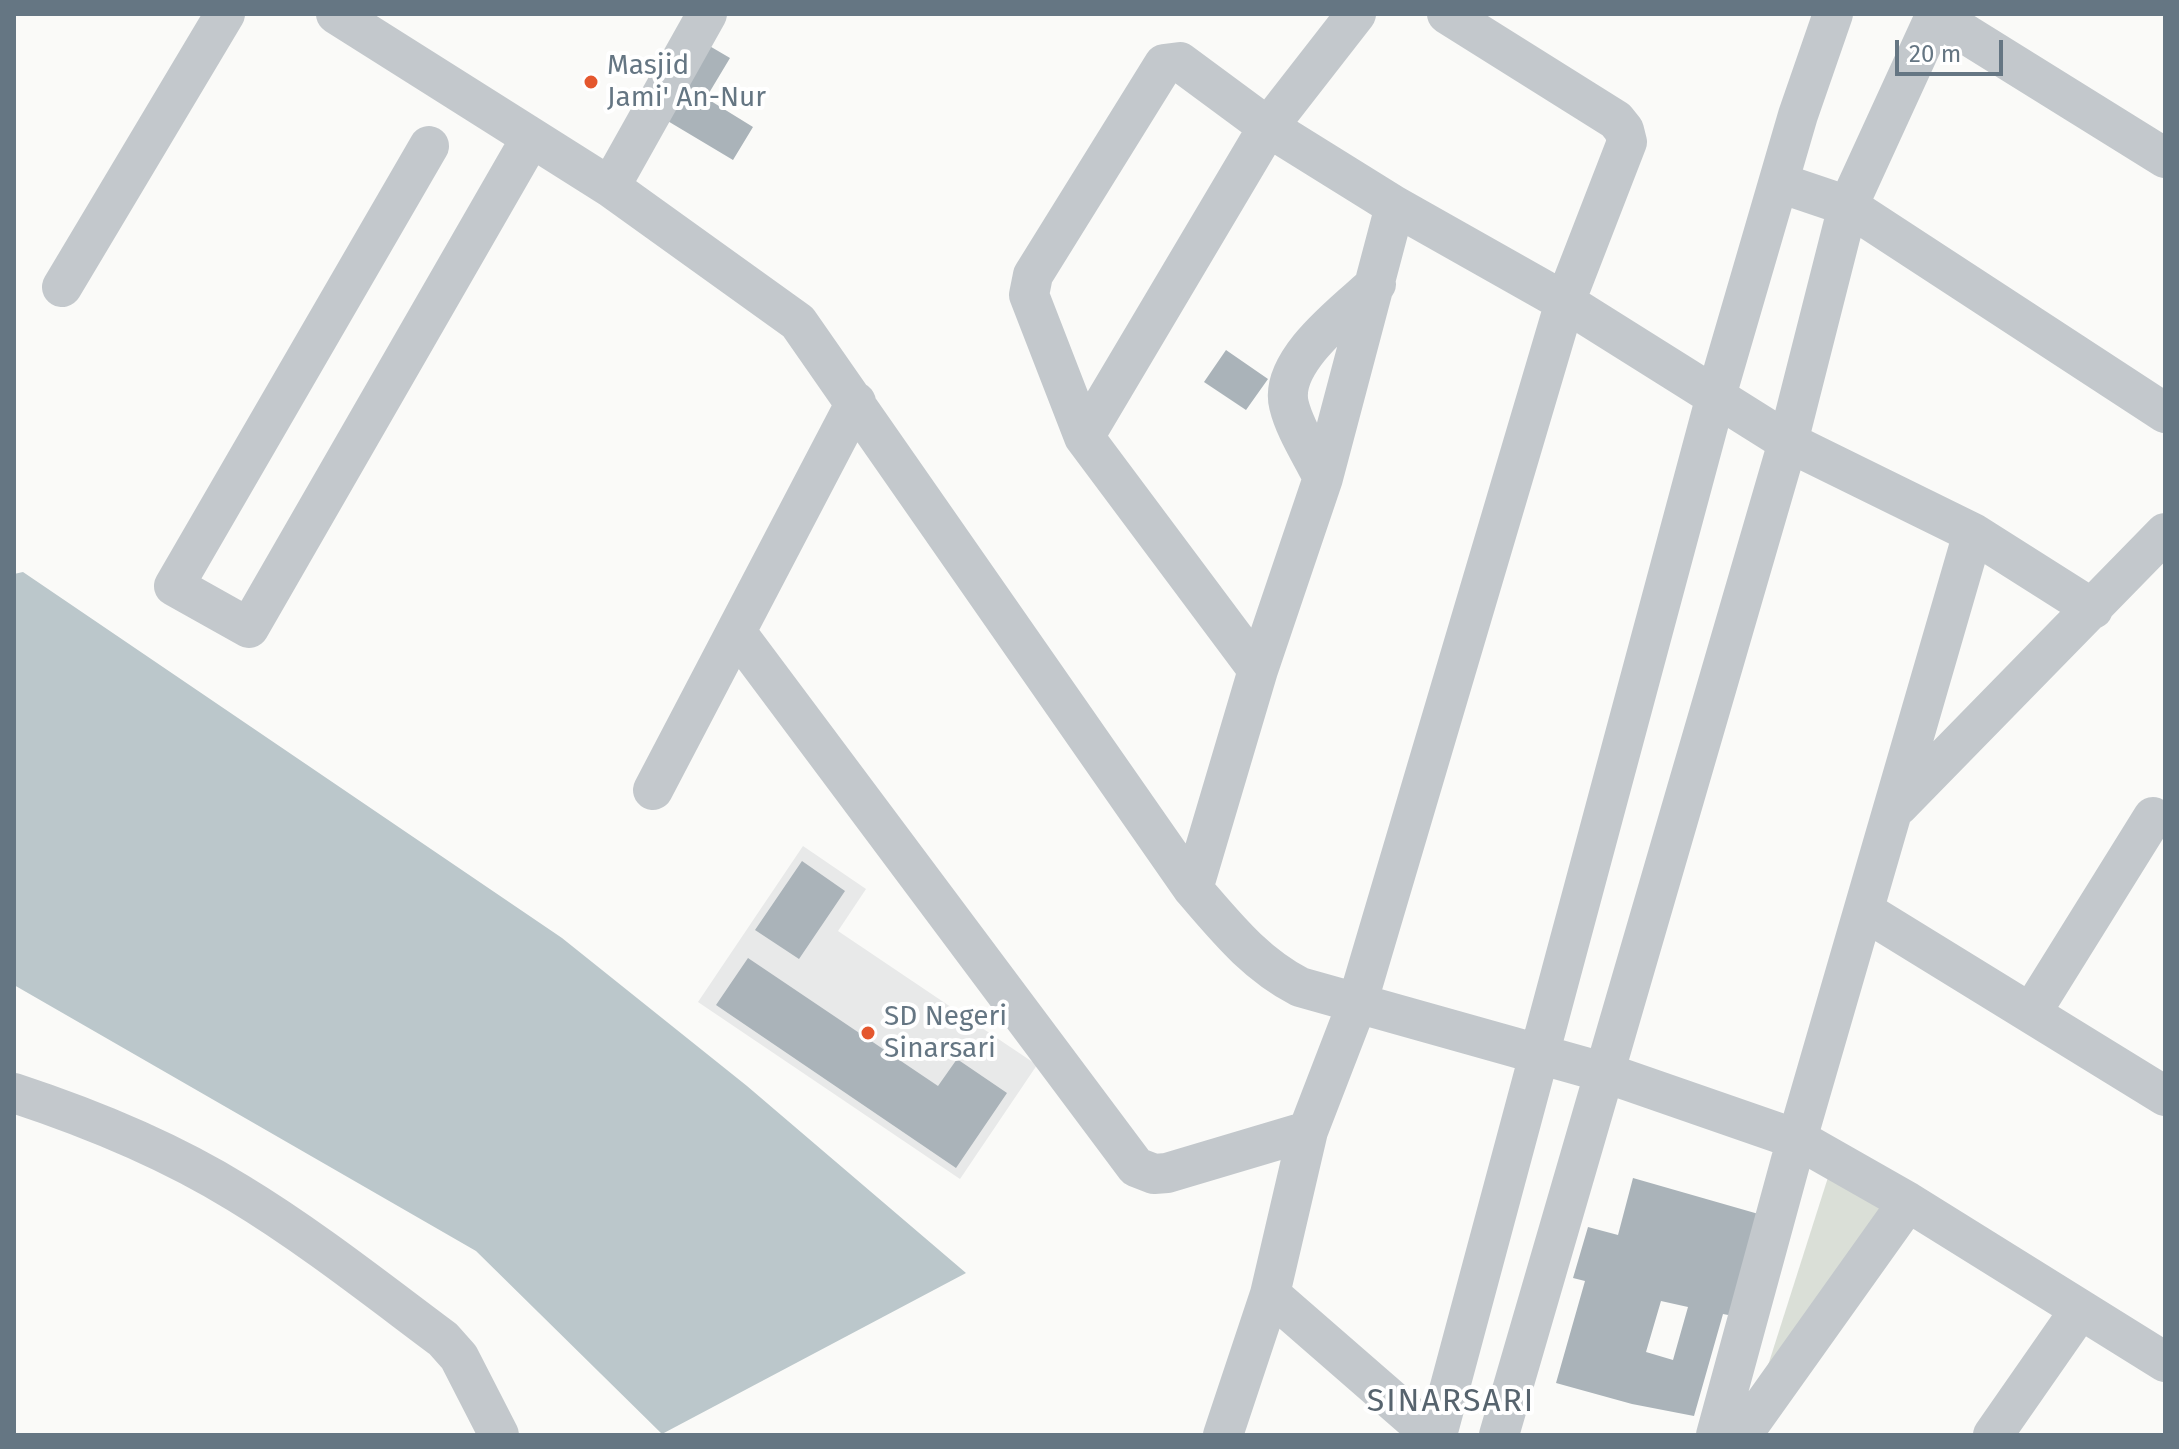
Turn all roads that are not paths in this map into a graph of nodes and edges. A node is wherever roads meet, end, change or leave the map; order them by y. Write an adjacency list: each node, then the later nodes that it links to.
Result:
1 (225, 14): 17 (street)
2 (336, 14): 9 (street)
3 (707, 14): 13 (street)
4 (1356, 14): 8 (street)
5 (1447, 14): 18 (street)
6 (1833, 14): 12 (street)
7 (1935, 14): 11 (street); 15 (street)
8 (1268, 127): 14 (street); 22 (street); 22 (street)
9 (531, 138): 10 (street); 13 (street)
10 (429, 146)
11 (2165, 158)
12 (1780, 183): 15 (street); 19 (street)
13 (610, 187): 20 (street)
14 (1395, 206): 16 (street); 18 (street)
15 (1848, 206): 21 (street); 23 (street)
16 (1376, 284): 24 (street); 24 (street)
17 (62, 287)
18 (1565, 302): 19 (street); 35 (street)
19 (1716, 396): 23 (street); 37 (street)
20 (856, 402): 28 (street); 33 (street)
21 (2165, 413)
22 (1084, 437): 29 (street)
23 (1788, 442): 25 (street); 38 (street)
24 (1323, 478): 29 (street)
25 (1973, 533): 27 (street); 31 (street)
26 (2165, 533): 27 (street)
27 (2093, 609): 31 (street)
28 (736, 632): 30 (street); 41 (street)
29 (1258, 670): 33 (street)
30 (653, 790)
31 (1895, 809): 34 (street)
32 (2153, 817): 36 (street)
33 (1193, 889): 35 (street)
34 (1866, 912): 36 (street); 42 (street)
35 (1357, 1004): 37 (street); 41 (street)
36 (2031, 1013): 40 (street)
37 (1537, 1054): 38 (street); 49 (street)
38 (1606, 1073): 42 (street); 50 (street)
39 (14, 1093): 47 (street)
40 (2165, 1096)
41 (1308, 1131): 44 (street)
42 (1799, 1140): 43 (street); 51 (street)
43 (1908, 1202): 45 (street); 52 (street)
44 (1270, 1294): 48 (street); 49 (street)
45 (2080, 1310): 46 (street); 53 (street)
46 (2165, 1362)
47 (499, 1435)
48 (1223, 1435)
49 (1434, 1435)
50 (1499, 1435)
51 (1716, 1435)
52 (1742, 1435)
53 (1993, 1435)

